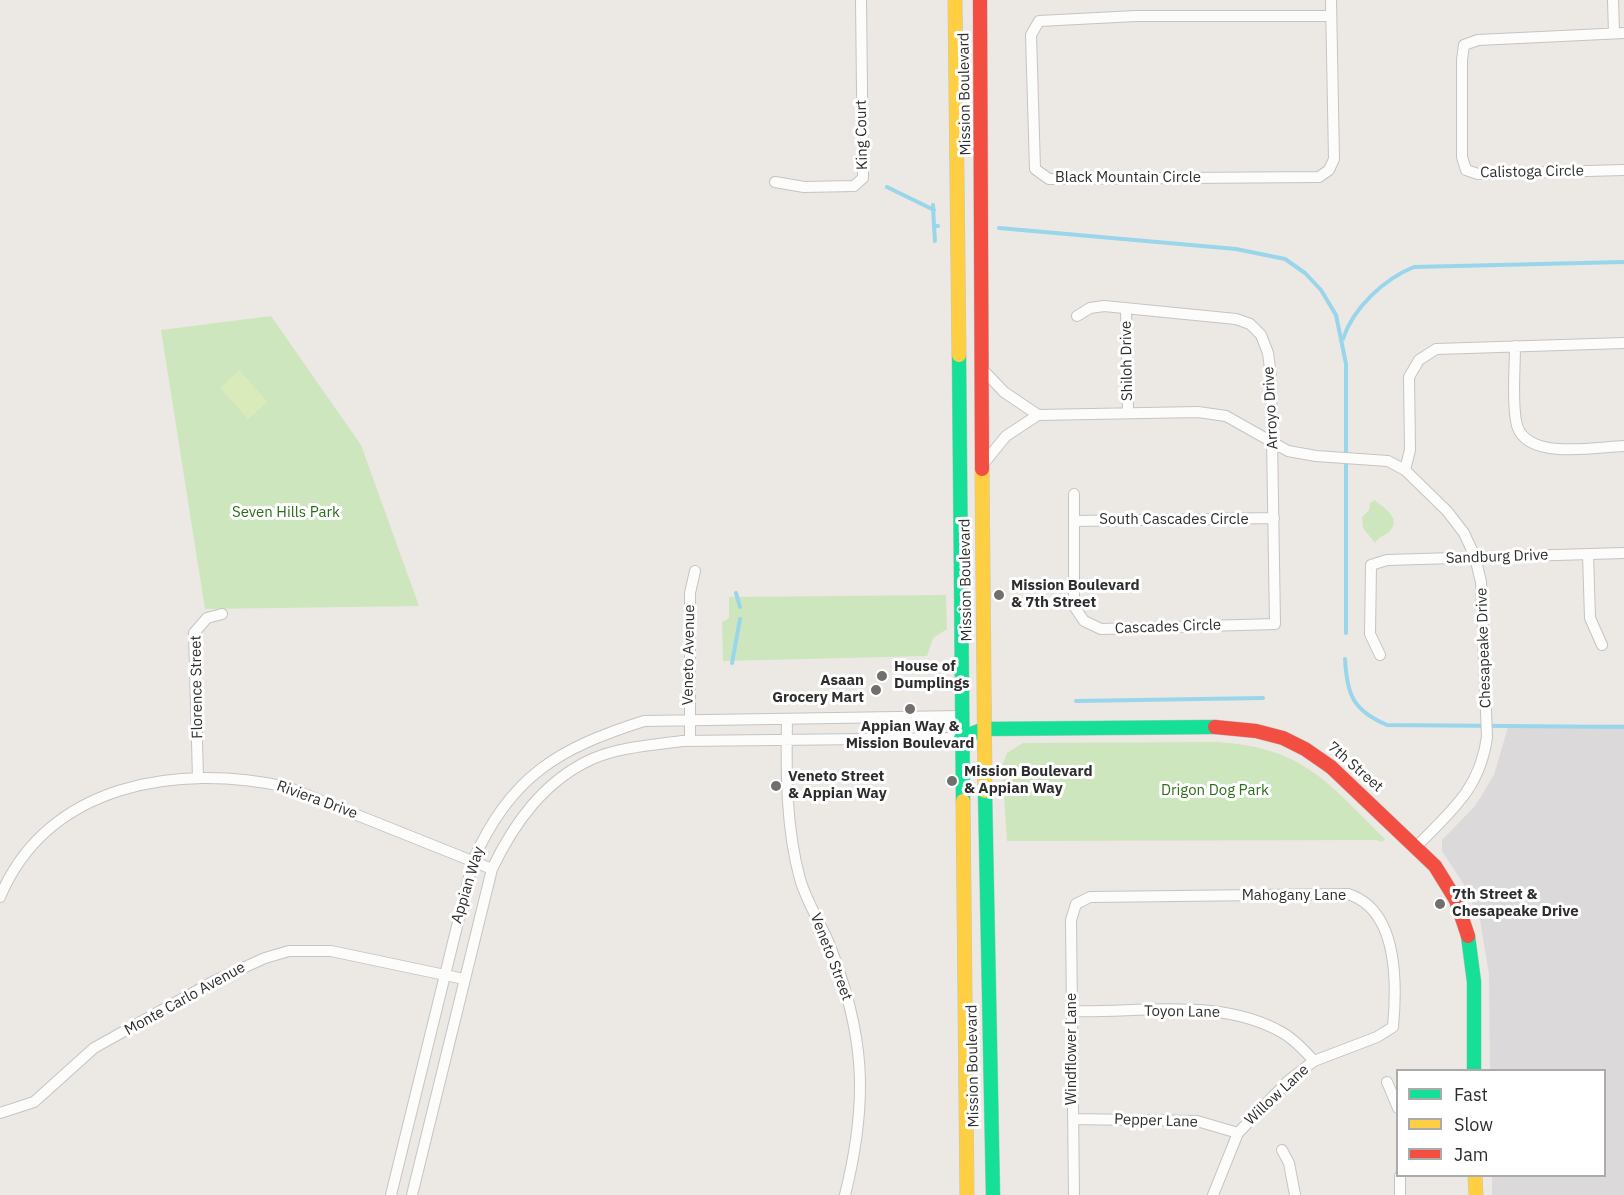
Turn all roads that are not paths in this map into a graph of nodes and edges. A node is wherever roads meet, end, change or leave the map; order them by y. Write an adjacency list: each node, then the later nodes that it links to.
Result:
1 (861, 0): 9 (street, King Court)
2 (955, 0): 32 (main road, Mission Boulevard)
3 (980, 0): 14 (main road, Mission Boulevard)
4 (1331, 0): 6 (street, Black Mountain Circle)
5 (1613, 0): 7 (street, Calistoga Circle)
6 (1331, 16): 6 (street, Black Mountain Circle)
7 (1619, 33): 8 (street, Calistoga Circle)
8 (1624, 170)
9 (775, 182)
10 (1126, 309): 11 (street); 15 (street, Shiloh Drive); 17 (street, Arroyo Drive)
11 (1077, 316)
12 (1624, 343): 13 (street)
13 (1515, 346): 18 (street); 20 (street)
14 (981, 368): 16 (street); 19 (main road, Mission Boulevard)
15 (1128, 412): 16 (street, Chesapeake Drive); 17 (street, Chesapeake Drive)
16 (1038, 415): 19 (street)
17 (1273, 443): 20 (street, Chesapeake Drive); 22 (street, Arroyo Drive)
18 (1624, 446)
19 (981, 466): 35 (main road, Mission Boulevard)
20 (1405, 470): 26 (street, Chesapeake Drive)
21 (1074, 494): 23 (street, Cascades Circle)
22 (1274, 518): 23 (street, South Cascades Circle); 29 (street, Arroyo Drive)
23 (1074, 521): 29 (street, Cascades Circle)
24 (1624, 553): 25 (street, Sandburg Drive)
25 (1588, 554): 26 (street, Sandburg Drive); 30 (street)
26 (1476, 557): 31 (street, Sandburg Drive); 40 (street, Chesapeake Drive)
27 (695, 571): 34 (street, Veneto Avenue)
28 (222, 614): 39 (street, Florence Street)
29 (1275, 624)
30 (1602, 645)
31 (1380, 655)
32 (962, 716): 33 (street, Appian Way); 35 (main road); 36 (main road, Mission Boulevard)
33 (787, 720): 34 (street, Appian Way); 37 (street, Veneto Street)
34 (689, 721): 38 (street, Veneto Avenue); 41 (street, Appian Way)
35 (984, 729): 36 (main road, 7th Street); 40 (main road, 7th Street); 62 (main road, Mission Boulevard)
36 (961, 738): 37 (street, Appian Way); 61 (main road, Mission Boulevard)
37 (787, 740): 38 (street, Appian Way); 60 (street, Veneto Street)
38 (690, 741): 42 (street, Appian Way)
39 (198, 778): 41 (street, Riviera Drive); 43 (street, Riviera Drive)
40 (1416, 847): 49 (main road, 7th Street)
41 (473, 861): 42 (street, Riviera Drive); 45 (street, Appian Way)
42 (492, 869): 46 (street, Appian Way)
43 (0, 897)
44 (1076, 904): 47 (street, Windflower Lane); 48 (street, Mahogany Lane)
45 (444, 974): 46 (street, Monte Carlo Avenue); 52 (street, Monte Carlo Avenue); 58 (street, Appian Way)
46 (464, 979): 59 (street, Appian Way)
47 (1072, 1011): 48 (street, Toyon Lane); 53 (street, Windflower Lane)
48 (1314, 1061): 54 (street, Willow Lane)
49 (1474, 1069)
50 (1387, 1082): 51 (street)
51 (1396, 1103)
52 (0, 1113)
53 (1073, 1119): 54 (street, Pepper Lane); 63 (street, Windflower Lane)
54 (1238, 1132): 64 (street, Willow Lane)
55 (1282, 1150): 65 (street)
56 (1400, 1177): 66 (street)
57 (1475, 1177): 67 (main road)
58 (391, 1195)
59 (412, 1195)
60 (845, 1195)
61 (967, 1195)
62 (993, 1195)
63 (1074, 1195)
64 (1213, 1195)
65 (1295, 1195)
66 (1400, 1195)
67 (1476, 1195)

